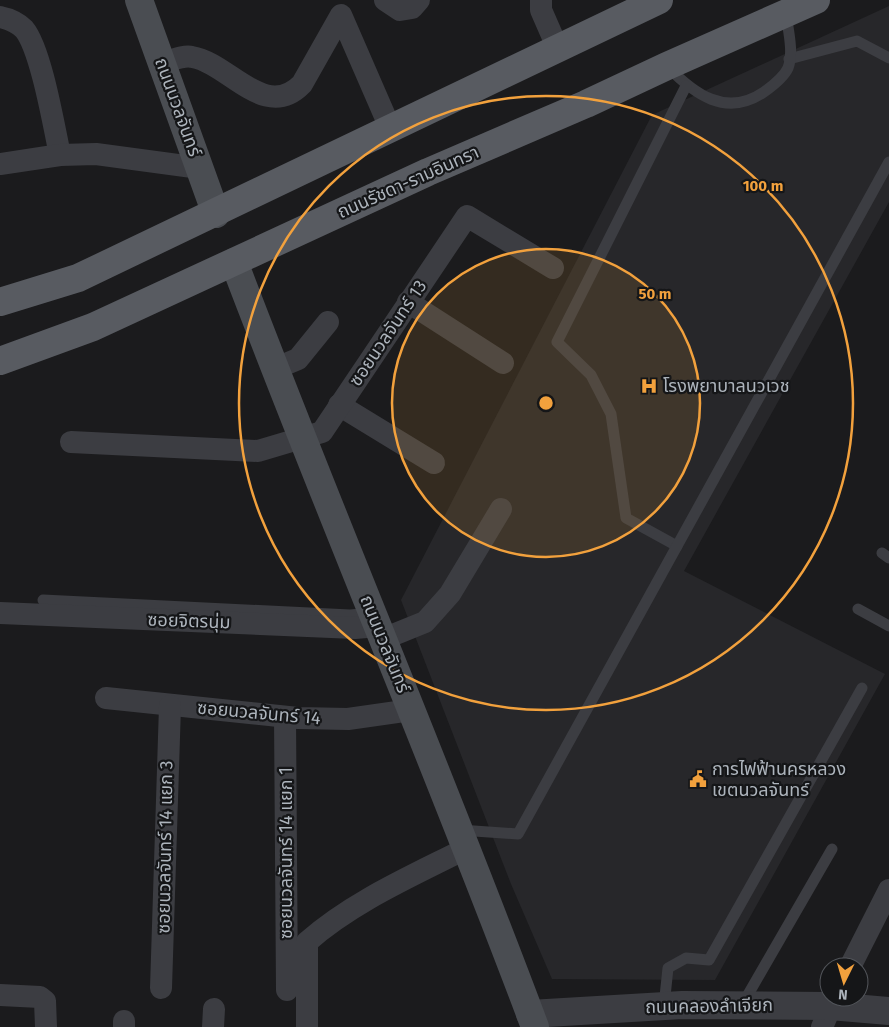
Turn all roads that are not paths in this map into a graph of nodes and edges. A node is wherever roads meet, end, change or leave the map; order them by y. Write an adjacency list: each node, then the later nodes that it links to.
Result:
1 (139, 0): 13 (main road, ถนนนวลจันทร์)
2 (385, 0): 3 (street)
3 (419, 0)
4 (541, 0): 10 (street)
5 (816, 0): 8 (main road, ถนนรัชดา-รามอินทรา)
6 (645, 4): 10 (main road)
7 (345, 8): 13 (street); 16 (street)
8 (786, 14): 11 (lane); 14 (main road, ถนนรัชดา-รามอินทรา)
9 (0, 17): 17 (street)
10 (558, 49): 16 (main road)
11 (789, 58): 12 (lane); 15 (lane)
12 (889, 58)
13 (162, 63): 20 (main road, ถนนนวลจันทร์)
14 (666, 66): 15 (lane); 22 (main road, ถนนรัชดา-รามอินทรา)
15 (686, 86): 35 (lane)
16 (391, 130): 21 (main road)
17 (60, 155): 19 (street); 20 (street)
18 (889, 162): 35 (lane)
19 (0, 164)
20 (200, 168): 21 (main road, ถนนนวลจันทร์)
21 (216, 214): 24 (main road)
22 (234, 262): 27 (main road, ถนนรัชดา-รามอินทรา); 29 (main road, ถนนนวลจันทร์)
23 (553, 268): 25 (street, ซอยนวลจันทร์ 13)
24 (0, 302)
25 (408, 302): 28 (street); 30 (street, ซอยนวลจันทร์ 13)
26 (328, 322): 29 (street)
27 (0, 361)
28 (503, 363)
29 (274, 369): 31 (main road, ถนนนวลจันทร์)
30 (339, 405): 31 (street, ซอยนวลจันทร์ 13); 33 (street)
31 (302, 440): 32 (street, ซอยนวลจันทร์ 13); 39 (main road, ถนนนวลจันทร์)
32 (72, 442)
33 (434, 463)
34 (501, 509): 39 (street, ซอยจิตรนุ่ม)
35 (677, 546): 46 (lane)
36 (43, 600): 39 (lane)
37 (858, 609): 40 (lane)
38 (0, 612): 39 (street, ซอยจิตรนุ่ม)
39 (378, 626): 44 (main road, ถนนนวลจันทร์)
40 (889, 626)
41 (862, 688): 54 (lane)
42 (106, 698): 43 (street, ซอยนวลจันทร์ 14)
43 (170, 706): 45 (street, ซอยนวลจันทร์ 14); 50 (street, ซอยนวลจันทร์ 14 แยก 3)
44 (411, 710): 45 (street, ซอยนวลจันทร์ 14); 46 (main road, ถนนนวลจันทร์)
45 (285, 717): 51 (street, ซอยนวลจันทร์ 14 แยก 1)
46 (462, 839): 57 (main road, ถนนนวลจันทร์); 59 (street)
47 (832, 849): 53 (lane)
48 (889, 890): 49 (street)
49 (855, 957)
50 (161, 988)
51 (287, 990)
52 (0, 995): 58 (street)
53 (742, 1005): 54 (street, ถนนคลองลำเจียก); 55 (street, ถนนคลองลำเจียก)
54 (664, 1006): 57 (street, ถนนคลองลำเจียก)
55 (829, 1010): 56 (street, ถนนคลองลำเจียก)
56 (889, 1011)
57 (532, 1020)
58 (46, 1027)
59 (307, 1027)

